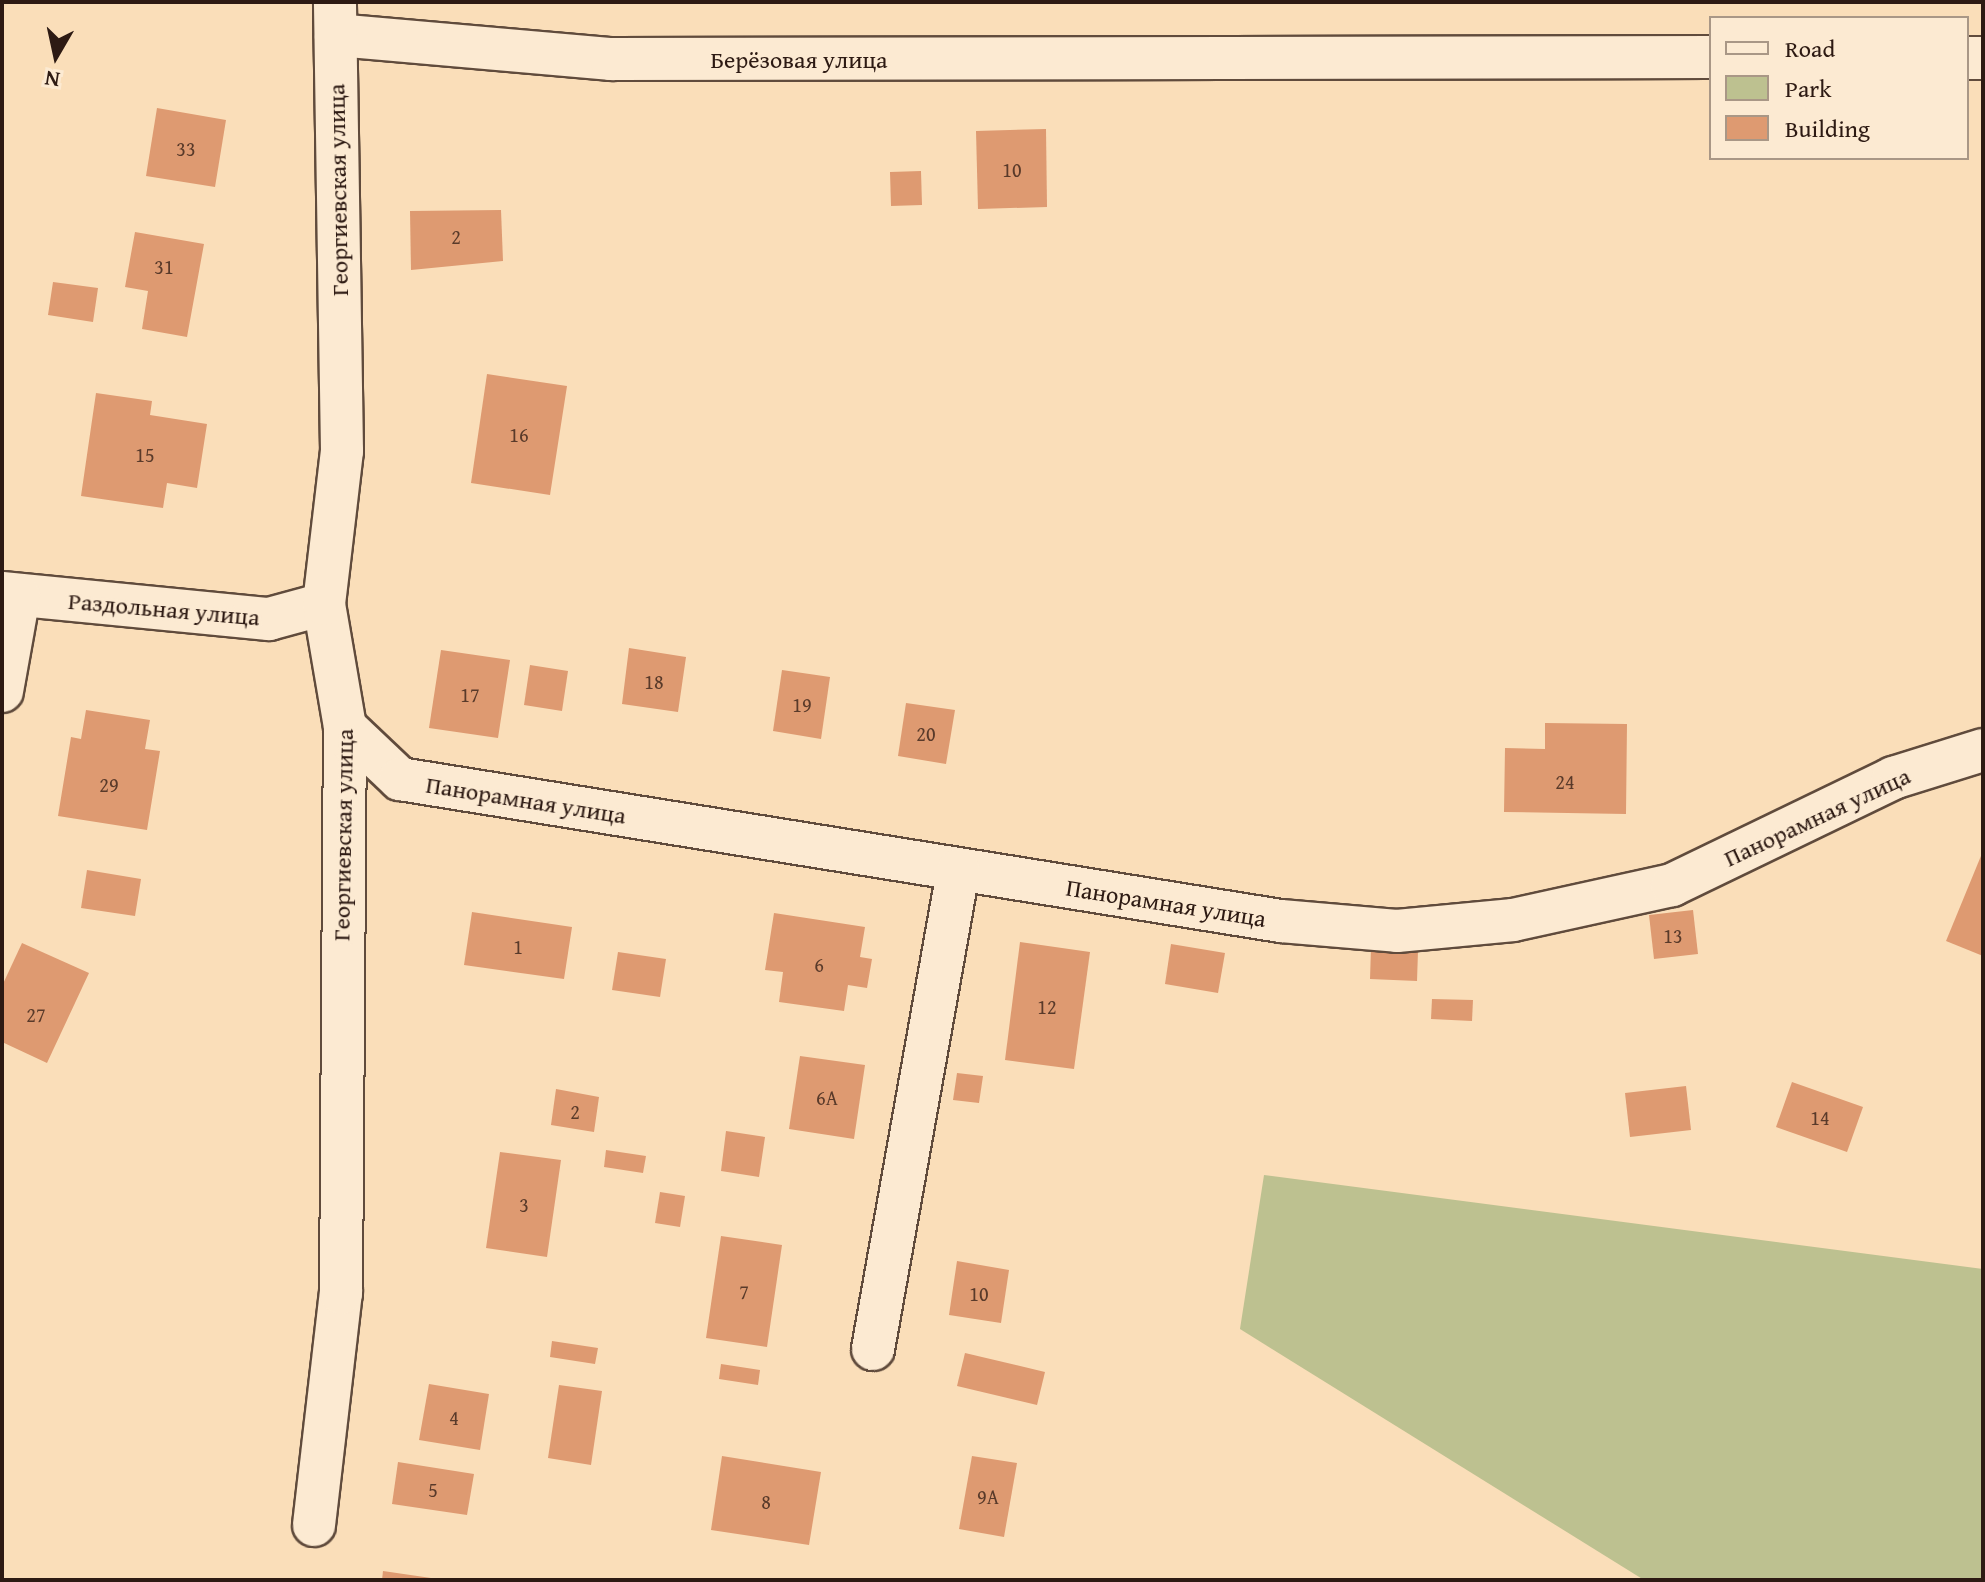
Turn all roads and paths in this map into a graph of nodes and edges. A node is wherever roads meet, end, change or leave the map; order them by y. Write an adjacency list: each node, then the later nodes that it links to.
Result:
1 (335, 18): 2 (street, Берёзовая улица); 4 (street, Георгиевская улица)
2 (1709, 57)
3 (10, 595): 4 (street, Раздольная улица); 5 (street)
4 (324, 604): 6 (street, Георгиевская улица)
5 (2, 691)
6 (345, 727): 8 (street, Панорамная улица); 10 (street, Георгиевская улица)
7 (1983, 750): 8 (street, Панорамная улица)
8 (958, 870): 9 (street)
9 (873, 1349)
10 (314, 1525)

